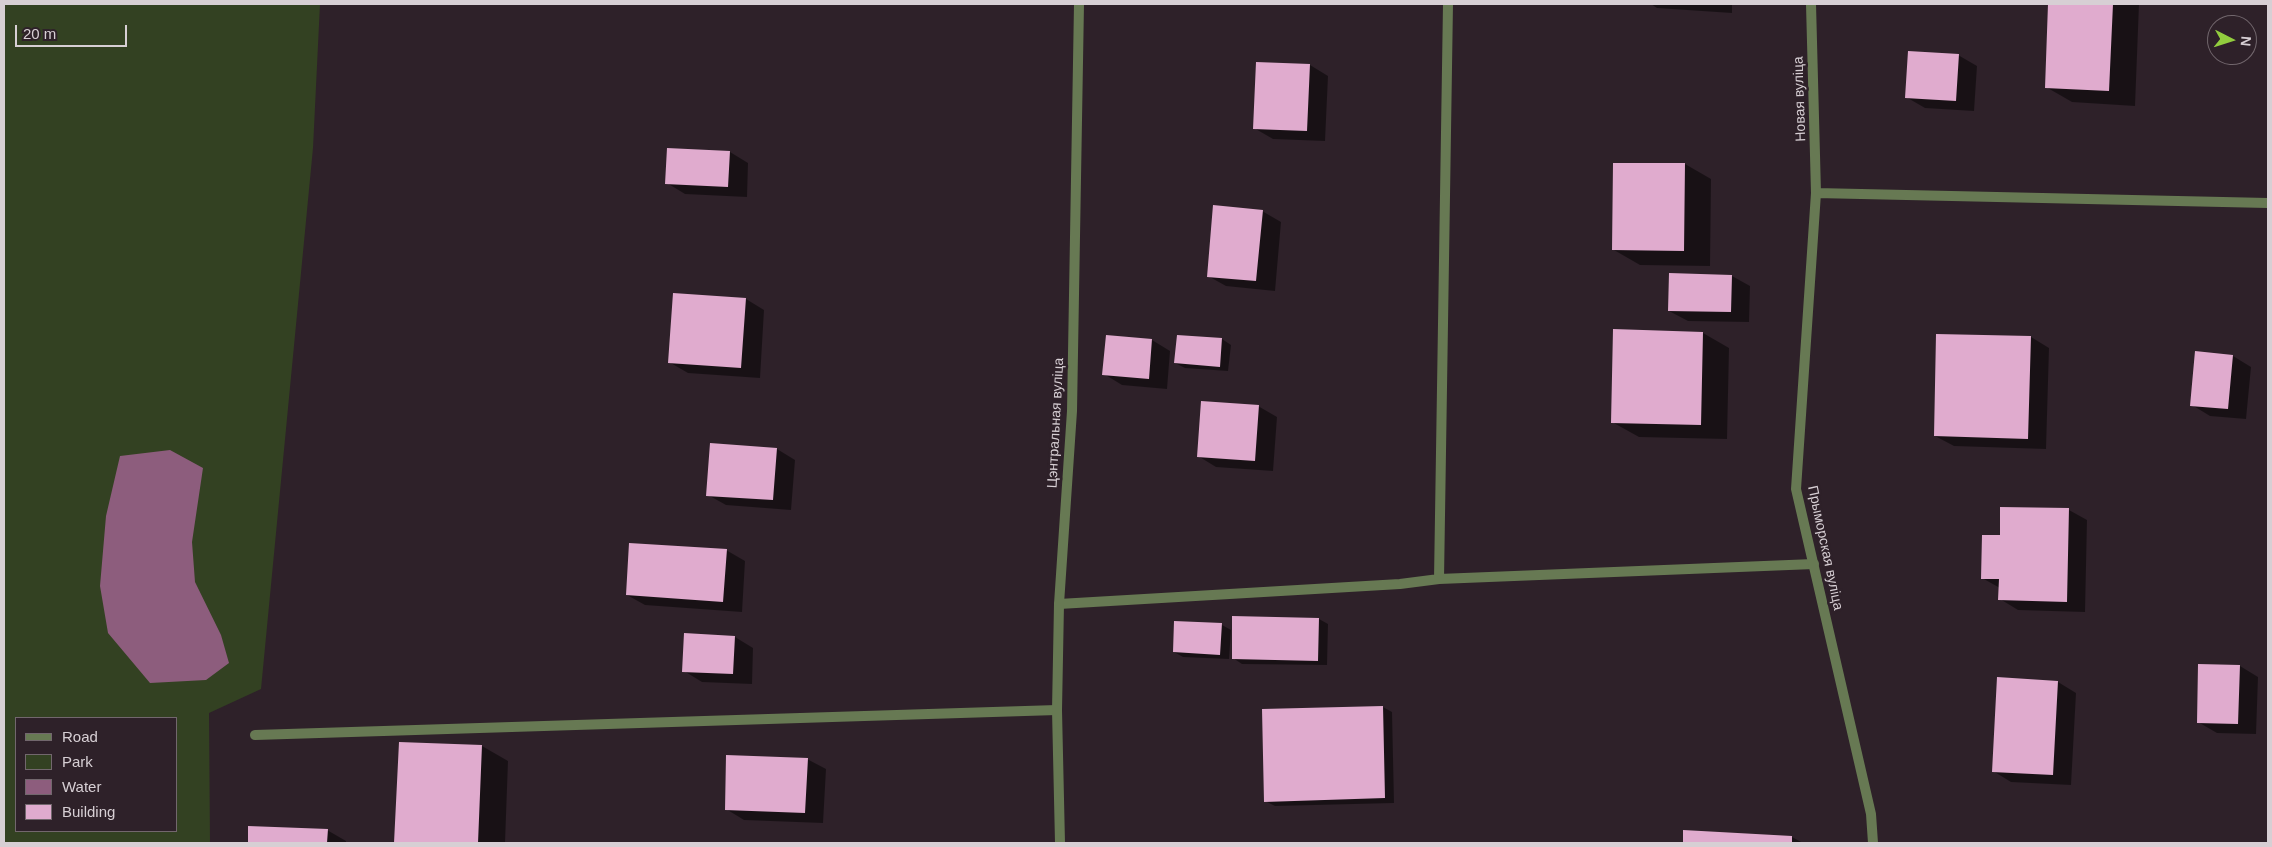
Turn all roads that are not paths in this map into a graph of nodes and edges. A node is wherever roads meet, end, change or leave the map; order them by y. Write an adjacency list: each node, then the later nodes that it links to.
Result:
1 (1079, 4): 8 (street, Цэнтральная вуліца)
2 (1448, 4): 7 (street)
3 (1811, 4): 4 (street, Новая вуліца)
4 (1816, 193): 5 (street); 6 (street, Прыморская вуліца)
5 (2268, 203)
6 (1814, 564): 7 (street); 12 (street, Прыморская вуліца)
7 (1439, 579): 8 (street)
8 (1059, 604): 9 (street, Цэнтральная вуліца)
9 (1057, 710): 10 (street); 11 (street, Цэнтральная вуліца)
10 (254, 735)
11 (1060, 843)
12 (1873, 843)

